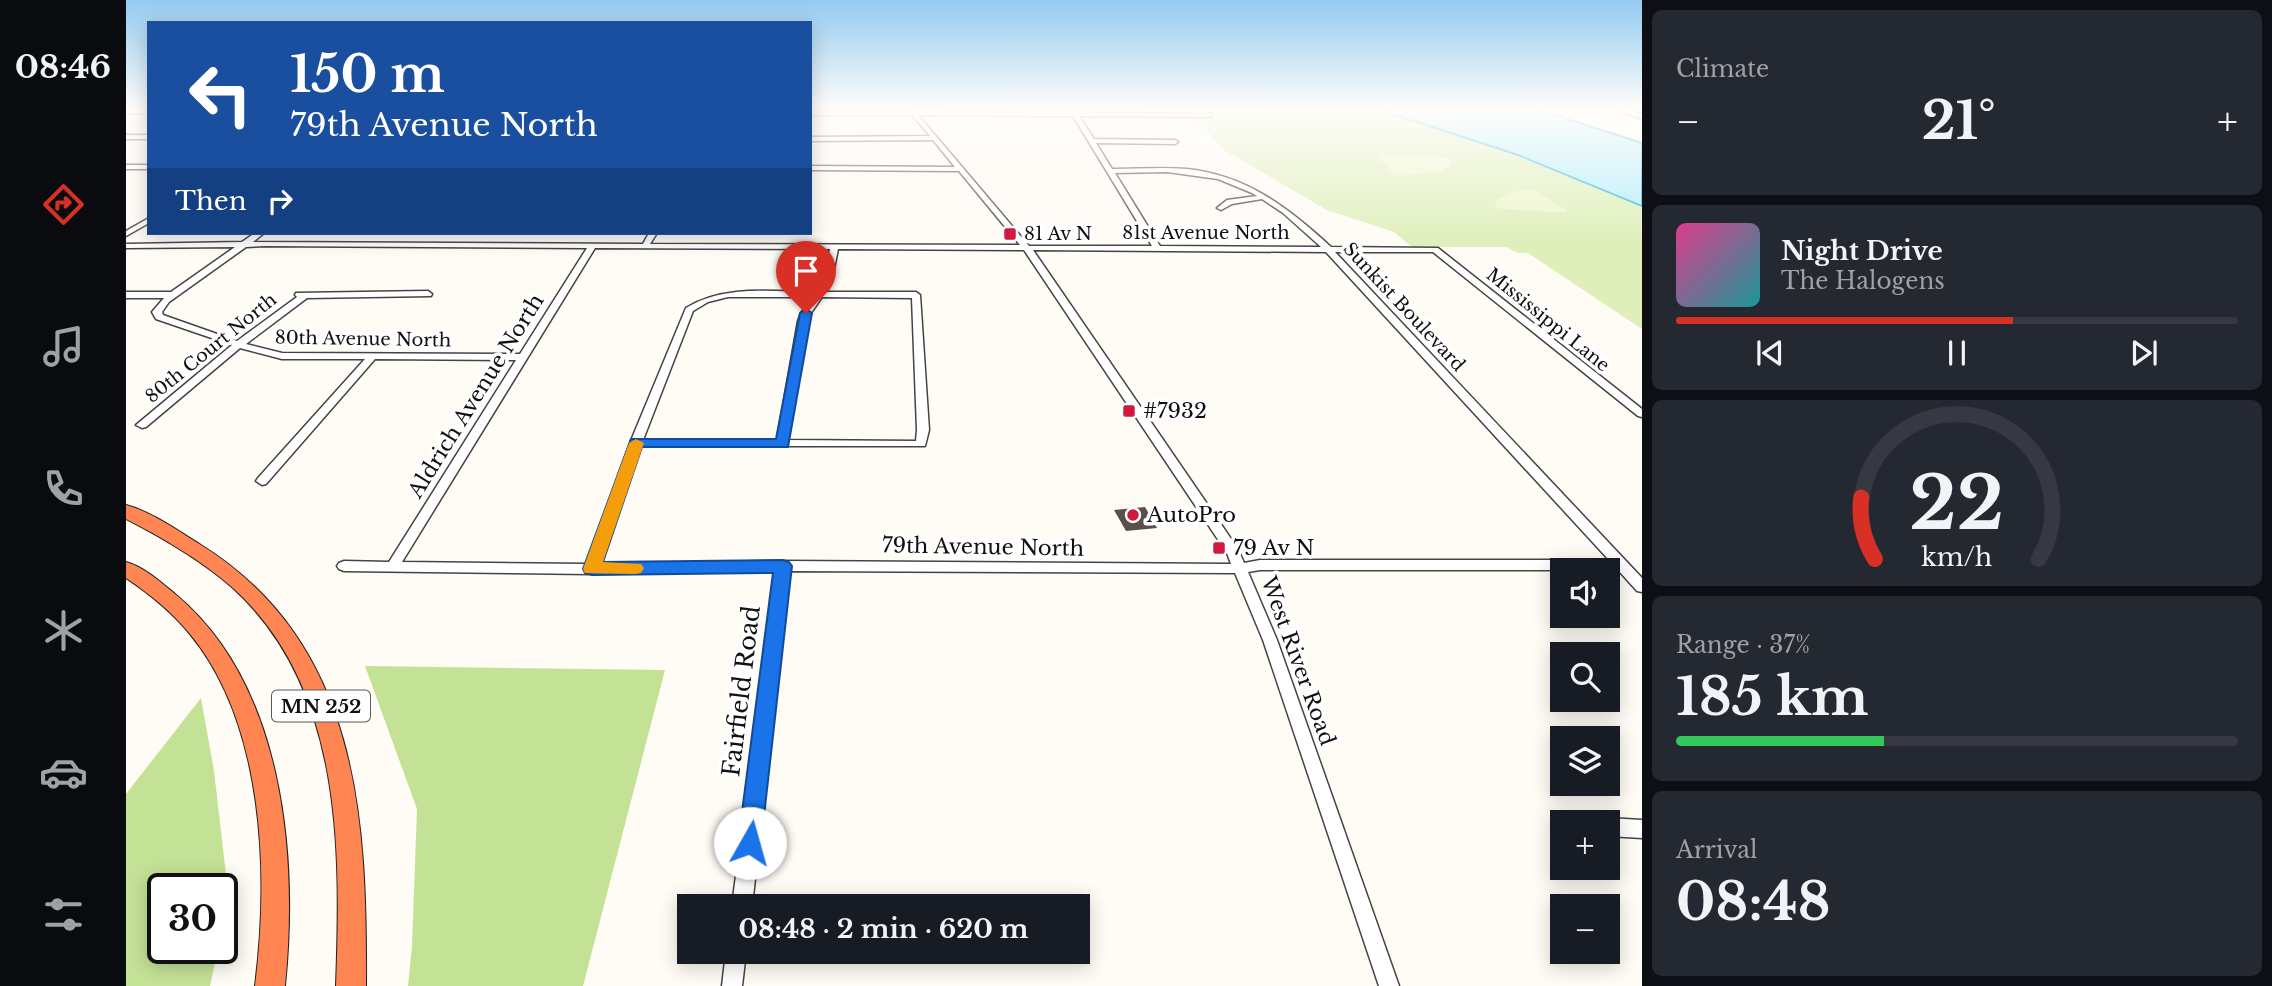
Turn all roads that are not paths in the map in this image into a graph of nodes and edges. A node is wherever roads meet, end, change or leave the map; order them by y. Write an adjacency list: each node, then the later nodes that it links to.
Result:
1 (951, 156): 6 (street, West River Road)
2 (1101, 156): 7 (street)
3 (126, 167): 4 (street)
4 (147, 167)
5 (812, 169): 6 (street)
6 (961, 169): 19 (street, West River Road)
7 (1110, 171): 8 (street, Sunkist Boulevard); 20 (street)
8 (1262, 197): 9 (street); 21 (street, Sunkist Boulevard)
9 (1221, 208)
10 (147, 221): 11 (street)
11 (126, 234)
12 (257, 235): 14 (street)
13 (652, 235): 17 (street)
14 (243, 244): 15 (street, 81st Avenue North); 16 (street, 81st Avenue North); 25 (street)
15 (126, 245)
16 (592, 246): 17 (street, 81st Avenue North); 32 (street, Aldrich Avenue North)
17 (645, 246): 18 (street, 81st Avenue North)
18 (834, 248): 19 (street, 81st Avenue North); 28 (street)
19 (1028, 248): 20 (street, 81st Avenue North); 43 (street, West River Road)
20 (1158, 249): 21 (street, 81st Avenue North)
21 (1328, 249): 22 (street, 81st Avenue North); 39 (street, Sunkist Boulevard)
22 (1435, 250): 33 (street, Mississippi Lane)
23 (428, 294): 27 (street, 80th Court North)
24 (126, 295): 25 (street)
25 (173, 295): 29 (street)
26 (292, 295): 27 (street)
27 (305, 295): 30 (street, 80th Court North)
28 (820, 295): 35 (street); 36 (street); 36 (street)
29 (165, 321): 30 (street, 80th Avenue North)
30 (238, 345): 31 (street, 80th Avenue North); 34 (street, 80th Court North)
31 (372, 357): 32 (street, 80th Avenue North); 37 (street)
32 (523, 357): 41 (street, Aldrich Avenue North)
33 (1642, 414)
34 (142, 425)
35 (636, 443): 36 (street); 45 (street)
36 (782, 443)
37 (262, 481)
38 (126, 511): 52 (highway, MN 252)
39 (1621, 565): 43 (street, 79th Avenue North); 46 (street, Sunkist Boulevard)
40 (344, 566): 41 (street, 79th Avenue North)
41 (393, 566): 45 (street, 79th Avenue North)
42 (783, 566): 43 (street, 79th Avenue North); 45 (street, 79th Avenue North); 49 (street, Fairfield Road)
43 (1242, 568): 54 (street, West River Road)
44 (126, 569): 51 (highway, MN 252)
45 (592, 569)
46 (1642, 587)
47 (1620, 828): 48 (street)
48 (1642, 829)
49 (743, 894)
50 (735, 964): 53 (street)
51 (270, 986)
52 (351, 986)
53 (732, 986)
54 (1389, 986)

